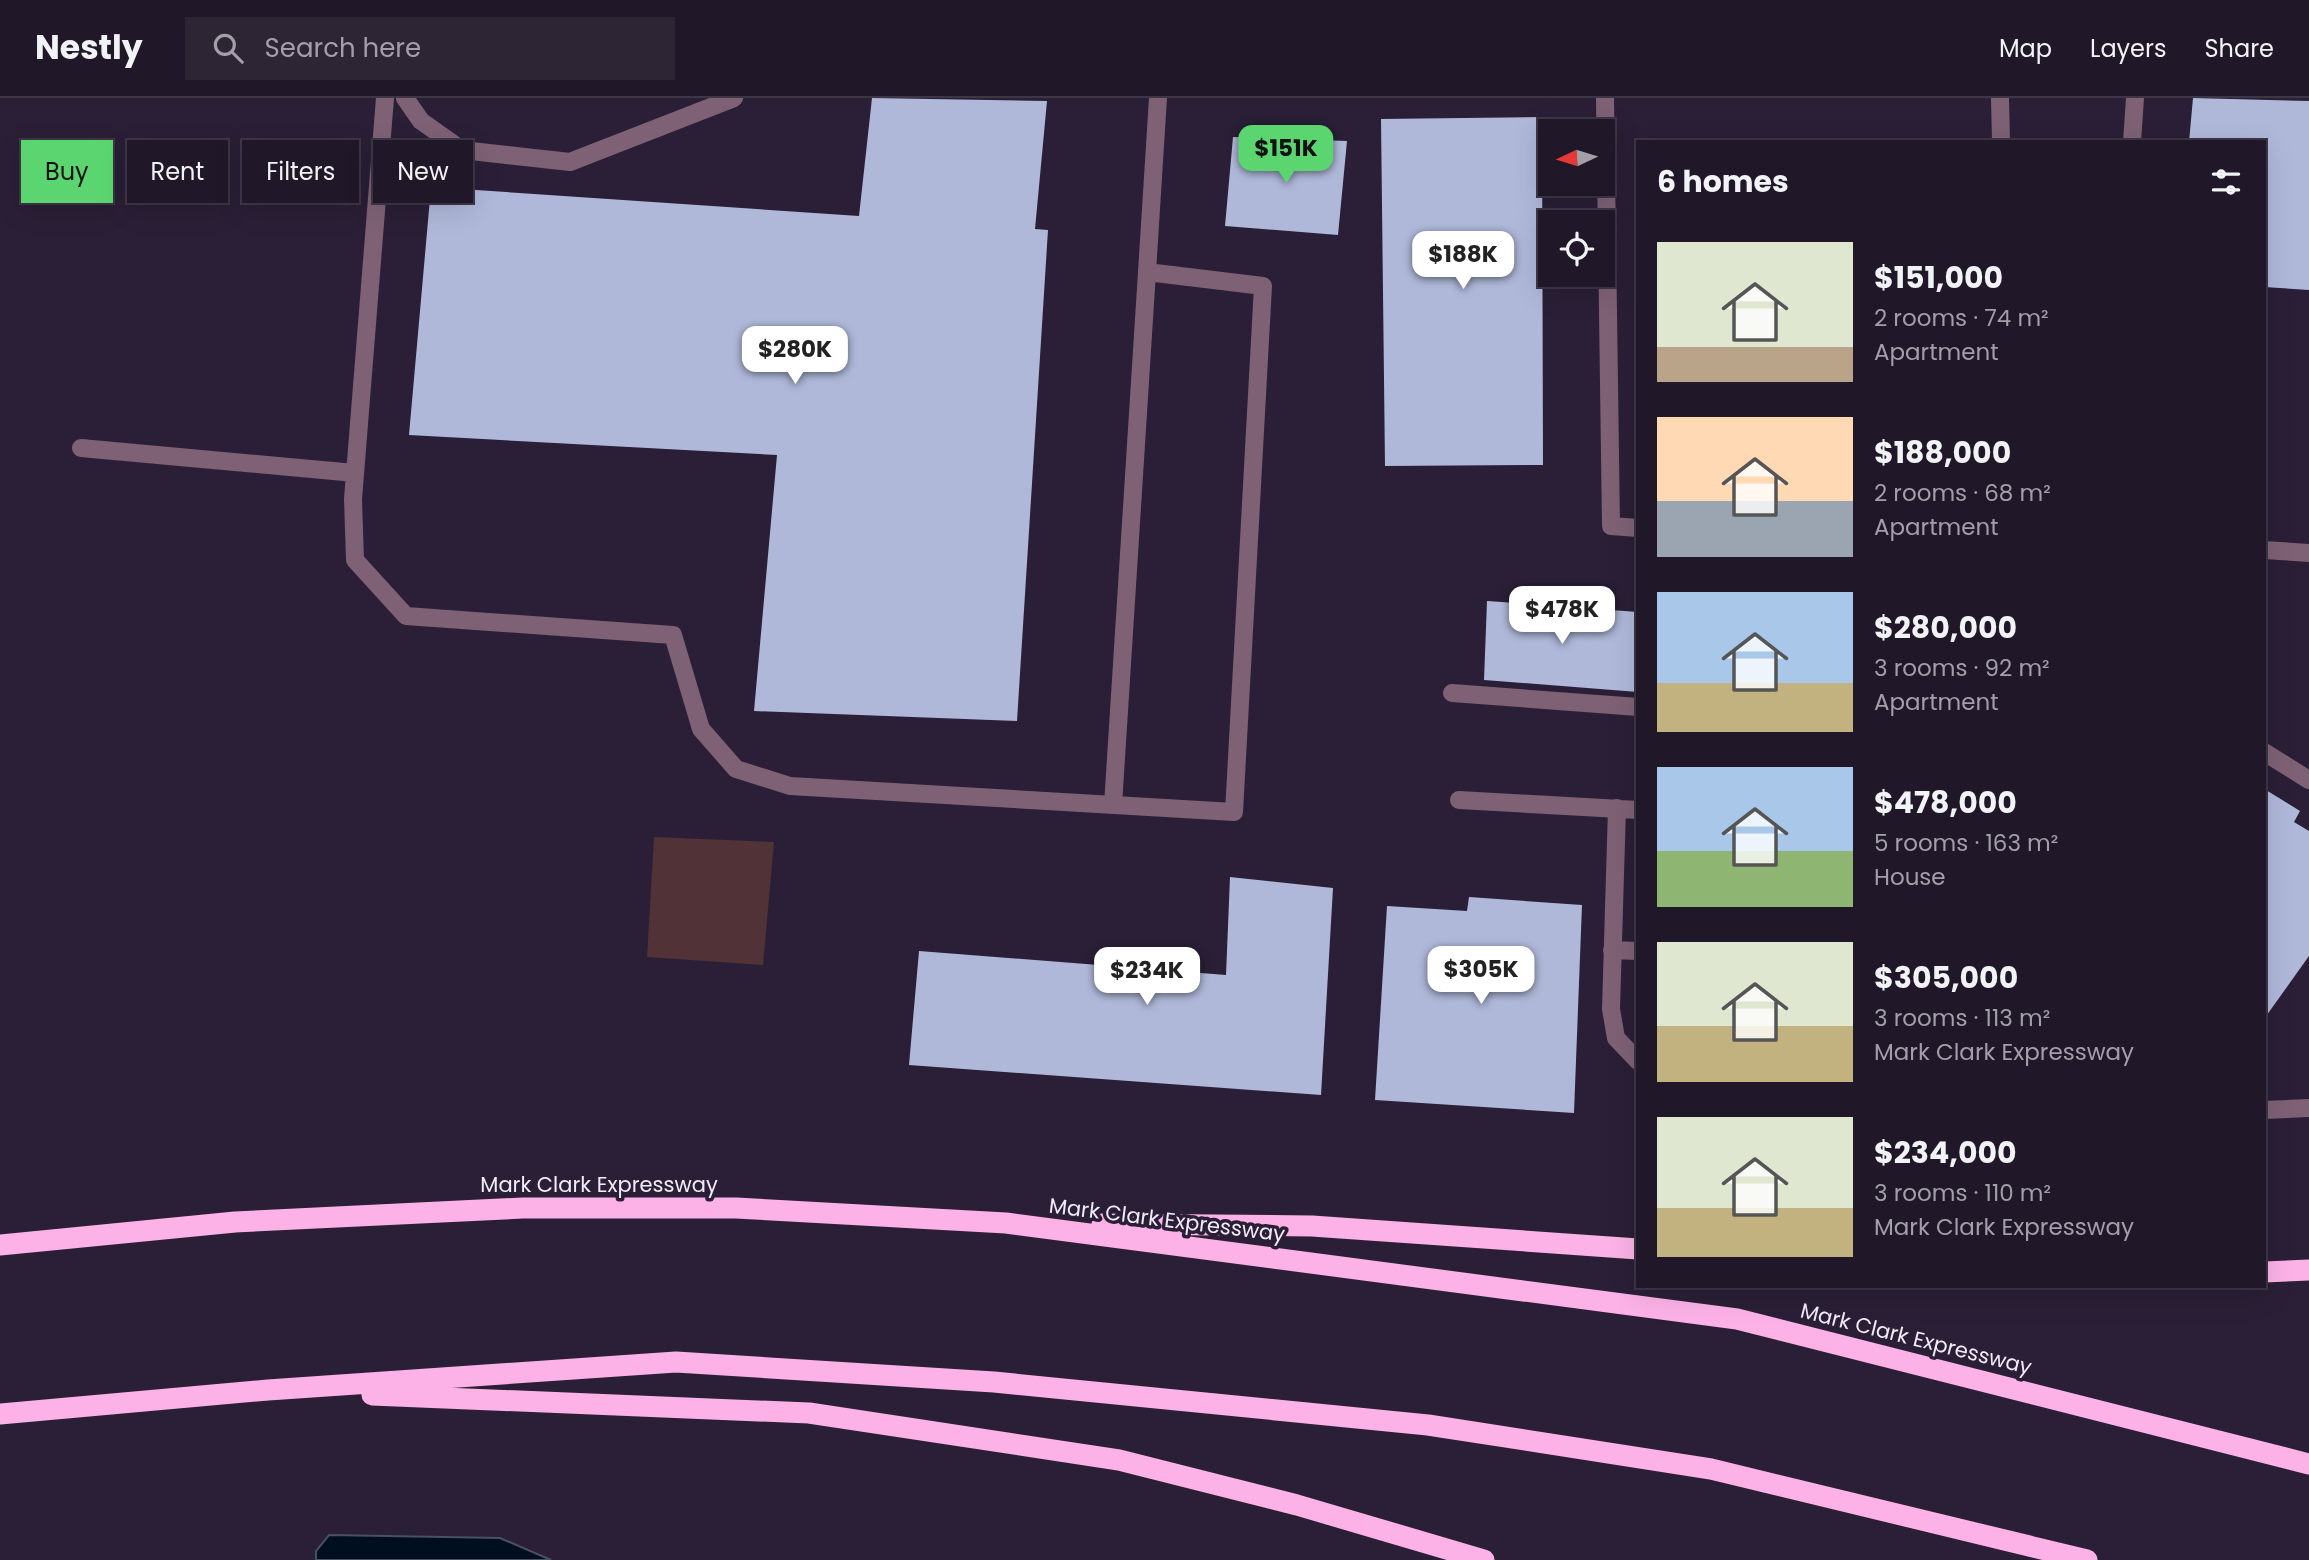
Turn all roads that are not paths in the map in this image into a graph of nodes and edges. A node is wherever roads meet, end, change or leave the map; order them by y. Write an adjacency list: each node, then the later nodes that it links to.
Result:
1 (385, 98): 12 (street)
2 (405, 98): 3 (street)
3 (734, 98)
4 (1158, 98): 10 (street)
5 (1605, 98): 13 (street)
6 (2000, 98): 8 (street)
7 (2135, 98): 9 (street)
8 (2001, 140)
9 (2132, 140)
10 (1147, 272): 21 (street); 21 (street)
11 (80, 448): 12 (street)
12 (355, 473): 21 (street)
13 (1636, 528)
14 (2266, 550): 15 (street)
15 (2309, 553)
16 (1452, 693): 17 (street)
17 (1636, 707)
18 (2266, 753): 19 (street)
19 (2309, 780)
20 (1459, 800): 22 (street)
21 (1113, 805)
22 (1616, 808): 23 (street); 24 (street)
23 (1636, 810)
24 (1612, 950): 25 (street); 26 (street)
25 (1636, 951)
26 (1636, 1059)
27 (2309, 1108): 28 (street)
28 (2266, 1110)
29 (1006, 1223): 30 (highway, Mark Clark Expressway); 31 (highway); 36 (highway, Mark Clark Expressway)
30 (0, 1245)
31 (1636, 1250)
32 (2309, 1270): 33 (highway)
33 (2266, 1272)
34 (268, 1391): 35 (highway); 37 (highway); 38 (highway)
35 (0, 1414)
36 (2309, 1464)
37 (1484, 1560)
38 (2087, 1560)

